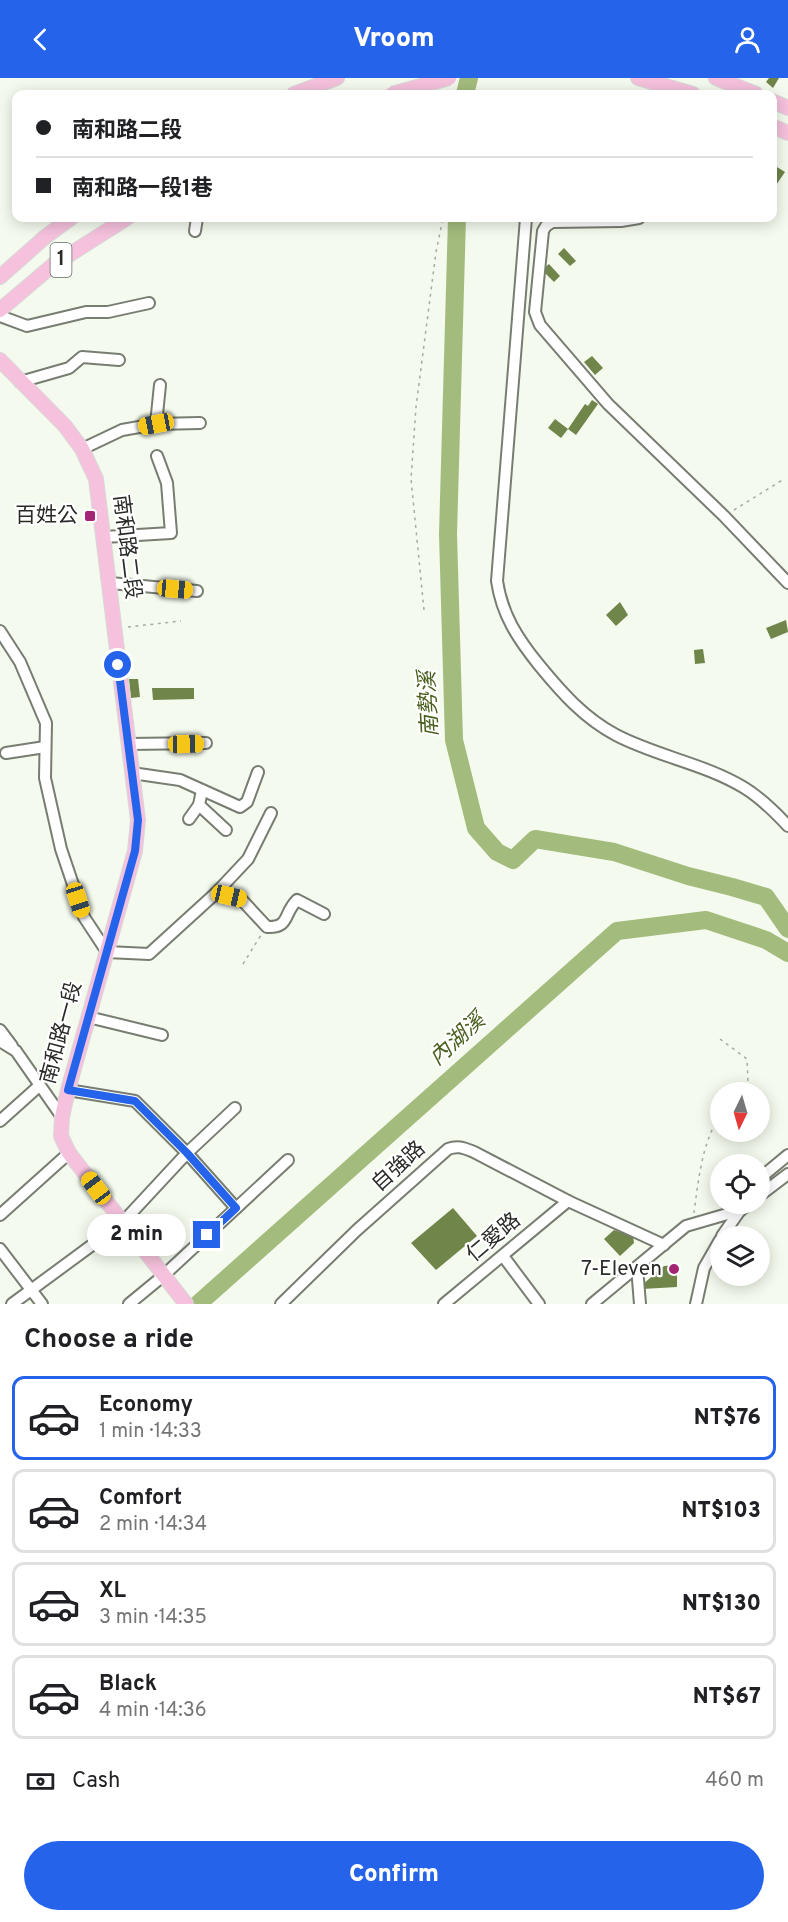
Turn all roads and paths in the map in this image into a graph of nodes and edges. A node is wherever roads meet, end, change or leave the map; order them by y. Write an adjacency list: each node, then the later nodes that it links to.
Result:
1 (338, 78): 5 (main road)
2 (449, 78): 6 (main road, bridge)
3 (638, 78): 7 (main road)
4 (716, 78): 8 (main road)
5 (305, 90)
6 (406, 90)
7 (679, 90)
8 (741, 90)
9 (66, 222): 16 (main road, 1)
10 (121, 222): 18 (main road, 1)
11 (196, 222): 15 (street)
12 (442, 222): 34 (path)
13 (526, 222): 48 (street)
14 (552, 222): 29 (street)
15 (195, 231)
16 (0, 277)
17 (149, 303): 19 (street)
18 (0, 310)
19 (0, 316)
20 (0, 360): 22 (main road, 南和路二段)
21 (118, 360): 22 (street)
22 (20, 381): 26 (main road, 南和路二段)
23 (160, 385): 25 (street)
24 (200, 423): 25 (street)
25 (156, 424): 26 (street)
26 (82, 449): 30 (main road, 南和路二段)
27 (157, 456): 30 (street)
28 (784, 479): 29 (path)
29 (724, 516): 32 (street)
30 (104, 537): 31 (main road, 南和路二段)
31 (110, 583): 33 (street); 36 (main road, 南和路二段)
32 (788, 583)
33 (197, 591)
34 (424, 610)
35 (181, 621): 36 (path)
36 (115, 628): 39 (main road, 南和路二段)
37 (0, 631): 40 (street)
38 (206, 743): 39 (street)
39 (128, 744): 43 (main road, 南和路二段)
40 (45, 747): 41 (street); 53 (street)
41 (6, 753)
42 (258, 772): 44 (street)
43 (132, 773): 44 (street); 53 (main road, 南和路一段)
44 (202, 790): 45 (street)
45 (199, 805): 47 (street); 49 (street)
46 (271, 813): 50 (street)
47 (189, 819)
48 (788, 826)
49 (226, 830)
50 (216, 893): 52 (street); 53 (street)
51 (324, 914): 52 (street)
52 (267, 927): 54 (path)
53 (106, 952): 55 (main road, 南和路一段)
54 (243, 964)
55 (88, 1017): 57 (street); 63 (main road, 南和路一段)
56 (0, 1030): 60 (street)
57 (162, 1035)
58 (720, 1039): 61 (path)
59 (0, 1041): 60 (street)
60 (16, 1051): 62 (street)
61 (748, 1082)
62 (39, 1086): 65 (street); 66 (street)
63 (68, 1090): 65 (main road, 南和路一段); 69 (street)
64 (235, 1108): 69 (street)
65 (62, 1117): 68 (main road, 南和路一段)
66 (0, 1121)
67 (710, 1135): 80 (path)
68 (69, 1153): 78 (street); 79 (main road, 南和路一段)
69 (187, 1153): 76 (street); 79 (street)
70 (788, 1155): 72 (street)
71 (288, 1160): 76 (street)
72 (770, 1170)
73 (788, 1174): 74 (street)
74 (770, 1188)
75 (568, 1201): 81 (street, 自強路); 83 (street, 仁愛路); 92 (street, 自強路)
76 (236, 1208): 86 (street)
77 (720, 1214): 80 (street)
78 (0, 1215)
79 (122, 1223): 86 (main road, 南和路一段); 87 (street)
80 (693, 1224): 81 (street)
81 (664, 1245): 85 (street)
82 (0, 1250): 87 (street)
83 (503, 1256): 93 (street, 仁愛路); 94 (street)
84 (710, 1258): 97 (street)
85 (637, 1267): 95 (street); 96 (street)
86 (163, 1276): 90 (street); 91 (main road, 南和路一段)
87 (31, 1290): 88 (street); 89 (street)
88 (12, 1304)
89 (42, 1304)
90 (129, 1304)
91 (186, 1304)
92 (281, 1304)
93 (444, 1304)
94 (539, 1304)
95 (592, 1304)
96 (640, 1304)
97 (696, 1304)

